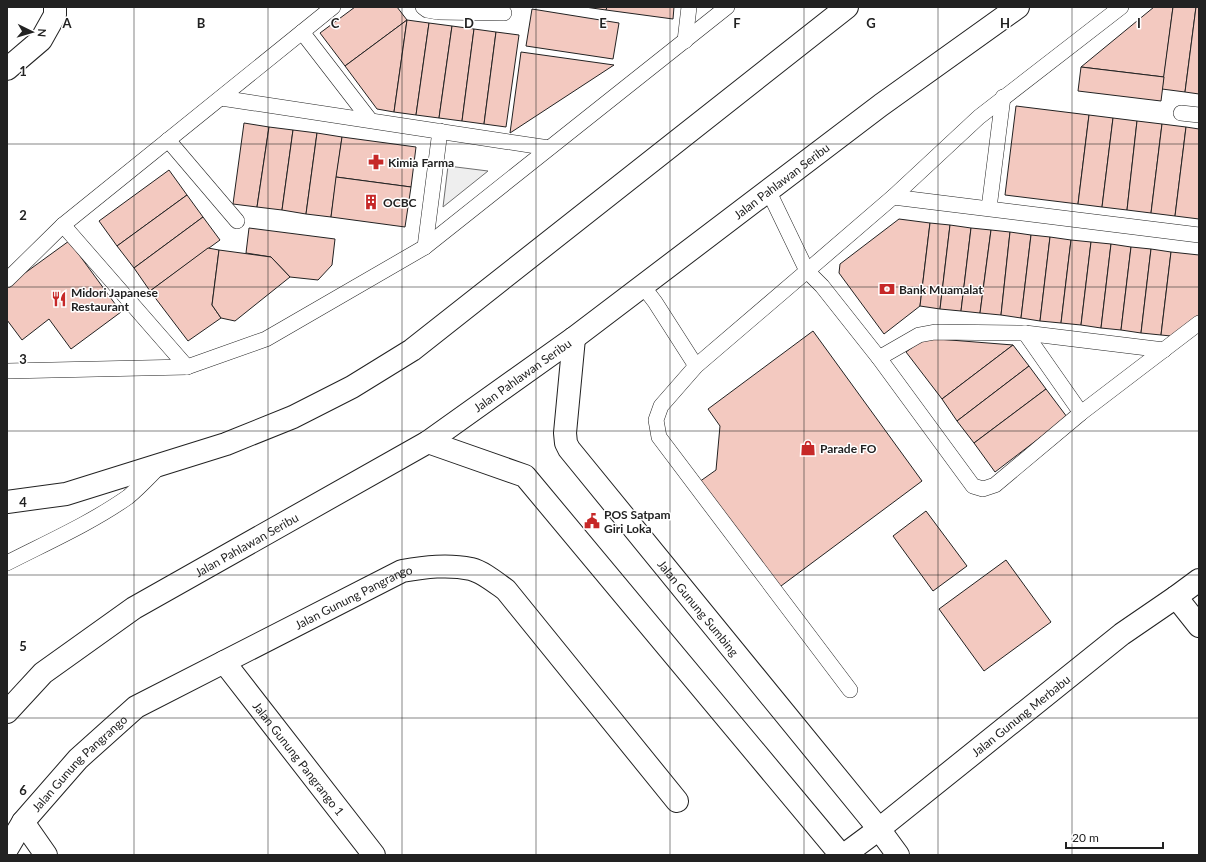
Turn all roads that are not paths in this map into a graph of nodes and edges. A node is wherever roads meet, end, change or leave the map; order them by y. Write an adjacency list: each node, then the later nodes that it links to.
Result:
1 (55, 7): 12 (street)
2 (333, 7): 10 (lane)
3 (423, 7): 9 (lane)
4 (689, 7): 11 (lane)
5 (727, 7): 11 (lane)
6 (847, 7): 41 (street)
7 (1018, 7): 21 (street, Jalan Pahlawan Seribu)
8 (1120, 7): 13 (lane)
9 (504, 13)
10 (302, 32): 14 (lane); 17 (lane)
11 (685, 41): 20 (lane)
12 (7, 69)
13 (1004, 97): 22 (lane); 23 (lane)
14 (221, 98): 17 (lane); 19 (lane)
15 (1181, 113): 16 (lane)
16 (1199, 115)
17 (370, 120): 18 (lane)
18 (440, 131): 20 (lane); 27 (lane)
19 (168, 140): 24 (lane); 25 (lane)
20 (549, 148): 27 (lane)
21 (768, 190): 28 (lane); 30 (street, Jalan Pahlawan Seribu)
22 (893, 197): 23 (lane); 28 (lane)
23 (989, 208): 26 (lane)
24 (237, 221)
25 (63, 225): 29 (lane); 37 (lane)
26 (1199, 235)
27 (425, 247): 37 (lane)
28 (806, 271): 35 (lane); 36 (lane)
29 (7, 280)
30 (642, 285): 33 (street, Jalan Pahlawan Seribu); 36 (lane)
31 (1199, 323): 34 (lane)
32 (1025, 333): 34 (lane); 35 (lane); 39 (lane)
33 (574, 338): 40 (street, Jalan Pahlawan Seribu); 52 (street, Jalan Gunung Sumbing)
34 (1164, 350): 39 (lane)
35 (879, 358): 39 (lane)
36 (696, 366): 48 (lane)
37 (187, 367): 38 (lane)
38 (7, 371)
39 (1081, 413)
40 (428, 442): 49 (street, Jalan Pahlawan Seribu); 56 (street)
41 (161, 465): 42 (street); 43 (lane)
42 (7, 502)
43 (7, 563)
44 (1199, 580): 45 (street, Jalan Gunung Merbabu)
45 (1176, 597): 46 (street); 52 (street, Jalan Gunung Merbabu)
46 (1199, 626)
47 (224, 662): 50 (street, Jalan Gunung Pangrango); 51 (street, Jalan Gunung Pangrango); 55 (street, Jalan Gunung Pangrango 1)
48 (850, 690)
49 (7, 712)
50 (677, 801)
51 (23, 822): 53 (street, Jalan Gunung Pangrango); 54 (street)
52 (879, 829): 56 (street, Jalan Gunung Merbabu); 57 (street, Jalan Gunung Sumbing)
53 (7, 848)
54 (46, 855)
55 (374, 855)
56 (843, 855)
57 (898, 855)

